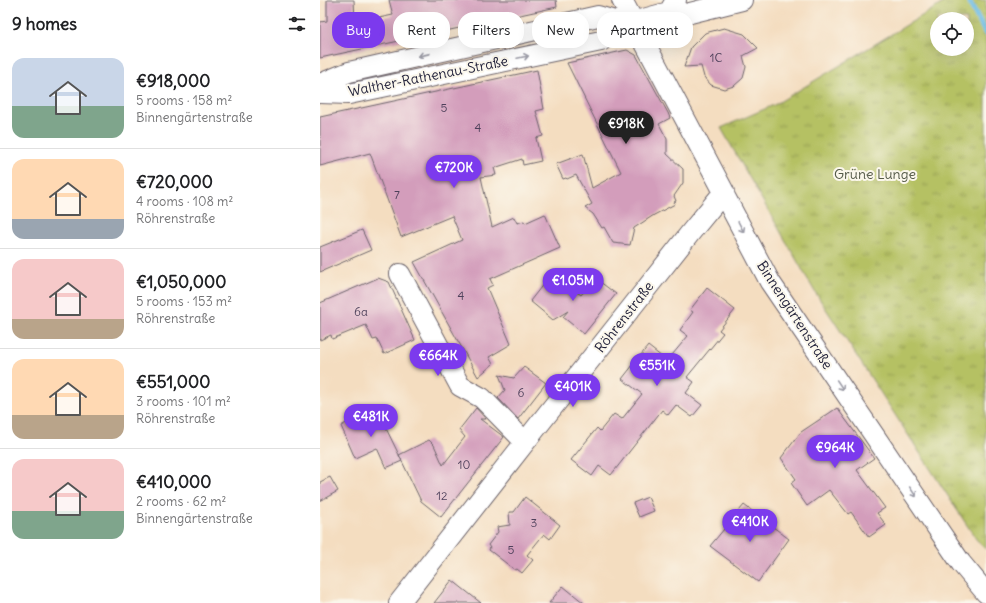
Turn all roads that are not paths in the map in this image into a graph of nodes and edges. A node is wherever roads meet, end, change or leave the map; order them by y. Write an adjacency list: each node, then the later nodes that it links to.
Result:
1 (622, 0): 4 (street, Binnengärtenstraße)
2 (742, 0): 3 (street, Walther-Rathenau-Straße)
3 (673, 6): 5 (street, Walther-Rathenau-Straße)
4 (626, 12)
5 (658, 12)
6 (597, 16): 9 (street, Walther-Rathenau-Straße, one-way to 9)
7 (597, 41): 10 (street, Walther-Rathenau-Straße, one-way to 7)
8 (644, 48): 11 (street, Binnengärtenstraße)
9 (320, 84)
10 (320, 93)
11 (723, 193): 13 (street, Röhrenstraße); 14 (street, Binnengärtenstraße, one-way to 14)
12 (400, 274): 13 (street)
13 (525, 442): 15 (street, Röhrenstraße)
14 (986, 593)
15 (399, 603)

